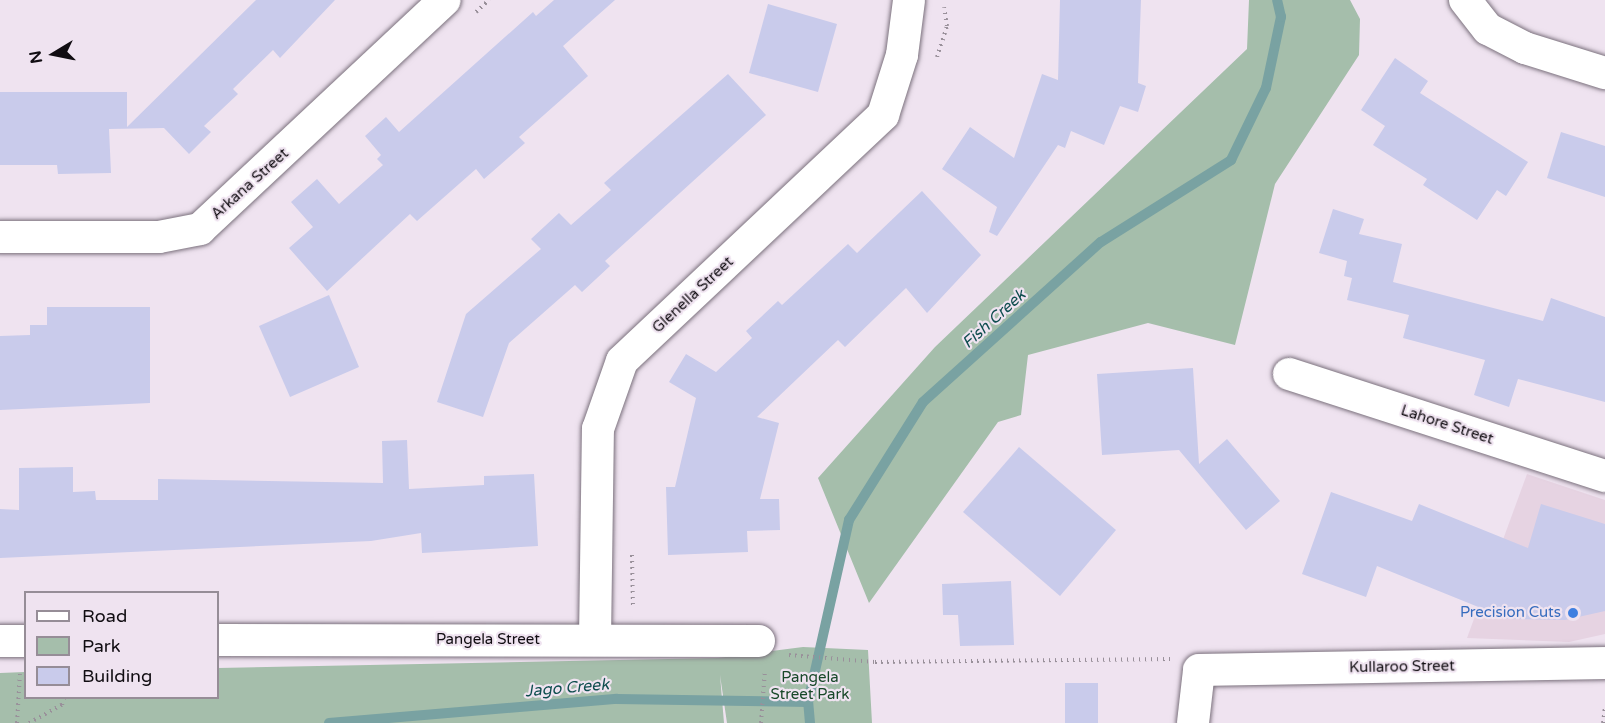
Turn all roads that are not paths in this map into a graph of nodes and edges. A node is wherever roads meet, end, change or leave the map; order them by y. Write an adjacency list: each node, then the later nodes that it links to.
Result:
1 (445, 0): 5 (street, Arkana Street)
2 (909, 0): 9 (street, Glenella Street)
3 (1465, 0): 4 (street)
4 (1605, 73)
5 (0, 237)
6 (1289, 374): 7 (street, Lahore Street)
7 (1605, 476)
8 (219, 640): 9 (street, Pangela Street)
9 (595, 640): 10 (street, Pangela Street)
10 (759, 641)
11 (1605, 663): 12 (street, Kullaroo Street)
12 (1193, 723)

